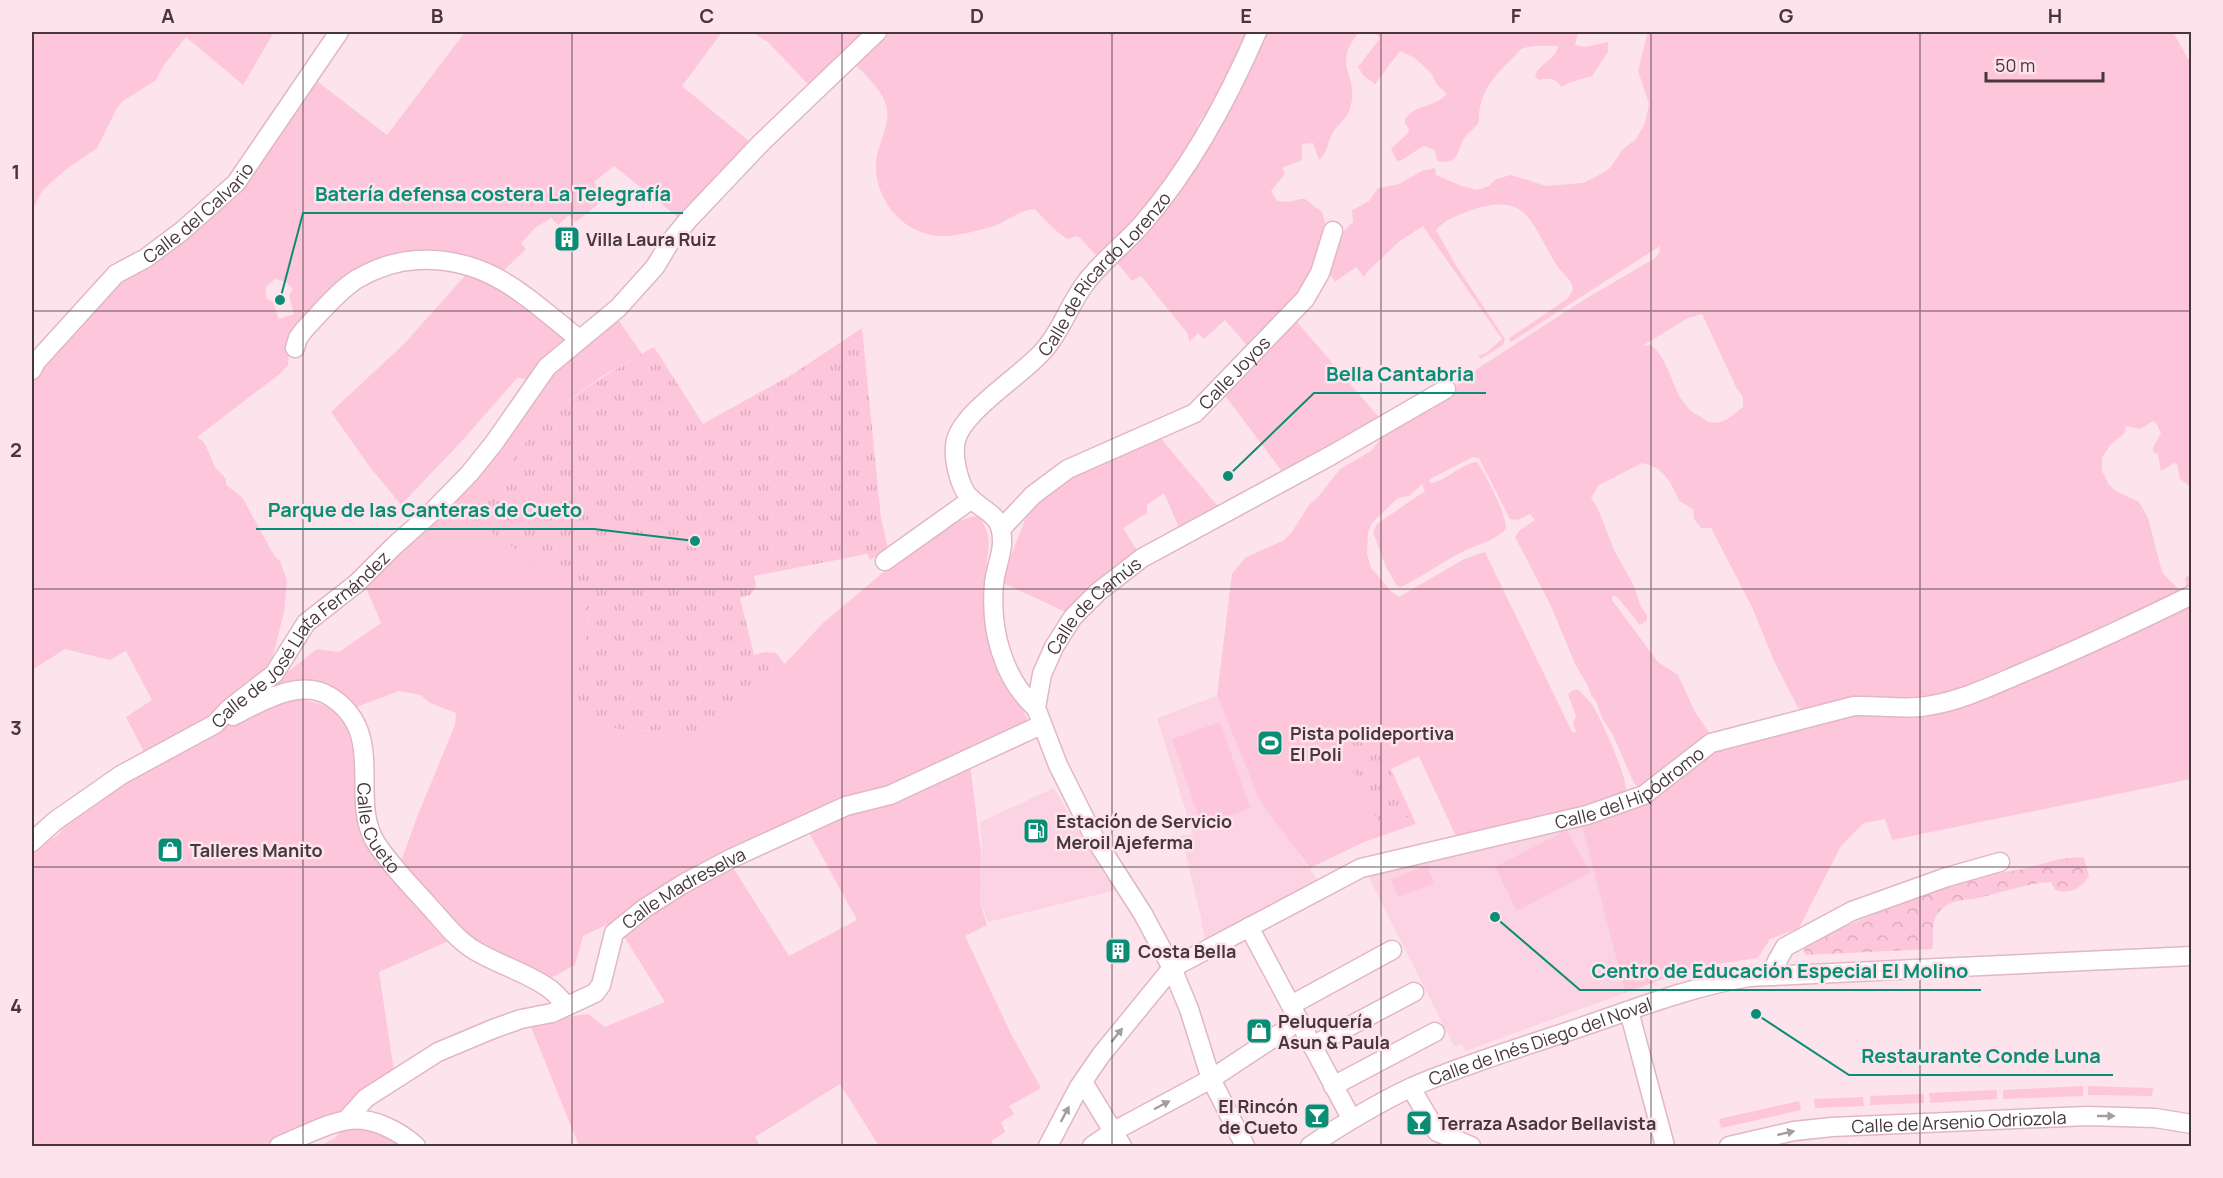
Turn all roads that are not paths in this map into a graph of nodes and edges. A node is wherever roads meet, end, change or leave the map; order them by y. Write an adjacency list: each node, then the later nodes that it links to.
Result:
1 (339, 32): 7 (street, Calle del Calvario)
2 (877, 32): 5 (street, Calle de José Llata Fernández)
3 (1257, 32): 9 (street, Calle de Ricardo Lorenzo)
4 (1333, 231): 10 (street, Calle Joyos)
5 (579, 339): 6 (street); 14 (street, Calle de José Llata Fernández)
6 (295, 348)
7 (32, 370)
8 (1446, 389): 13 (street, Calle de Camús)
9 (972, 500): 10 (street, Calle de Ricardo Lorenzo); 11 (street)
10 (1002, 528): 13 (street)
11 (885, 561)
12 (2192, 595): 17 (street, Calle del Hipódromo)
13 (1039, 717): 20 (street); 23 (street, Calle Madreselva)
14 (215, 724): 15 (street, Calle de José Llata Fernández); 23 (street, Calle Cueto)
15 (32, 842)
16 (2000, 862): 21 (street)
17 (1249, 927): 20 (street, Calle del Hipódromo); 25 (street)
18 (1392, 950): 25 (street)
19 (2192, 956): 21 (street, Calle de Inés Diego del Noval)
20 (1172, 968): 28 (street); 29 (street, one-way to 20)
21 (1773, 975): 24 (street, Calle de Inés Diego del Noval)
22 (1414, 992): 27 (street)
23 (567, 1006): 33 (street, Calle Madreselva)
24 (1629, 1011): 31 (street, Calle de Inés Diego del Noval); 44 (street)
25 (1295, 1013): 27 (street); 28 (street)
26 (1435, 1032): 30 (street)
27 (1312, 1046): 30 (street)
28 (1211, 1079): 35 (street, one-way to 28); 41 (street)
29 (1083, 1082): 35 (street); 39 (street, one-way to 29)
30 (1334, 1086): 32 (street)
31 (1411, 1088): 32 (street, Calle de Inés Diego del Noval); 36 (street, Calle de Inés Diego del Noval)
32 (1351, 1118): 42 (street, Calle de Inés Diego del Noval)
33 (348, 1119): 37 (street); 38 (street)
34 (2192, 1124): 45 (street, Calle de Arsenio Odriozola, one-way to 34)
35 (1118, 1139): 40 (street)
36 (1442, 1139): 43 (street, Calle de Inés Diego del Noval)
37 (279, 1146)
38 (416, 1146)
39 (1048, 1146)
40 (1092, 1146)
41 (1245, 1146)
42 (1310, 1146)
43 (1471, 1146)
44 (1665, 1146)
45 (1729, 1146)

